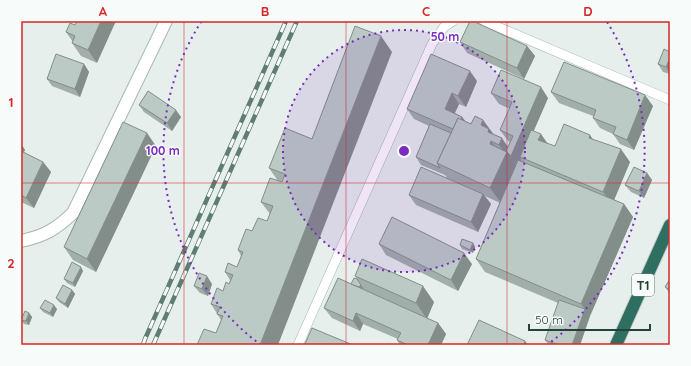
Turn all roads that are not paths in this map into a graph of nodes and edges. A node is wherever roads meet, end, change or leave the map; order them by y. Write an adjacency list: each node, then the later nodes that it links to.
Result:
1 (166, 21): 6 (street)
2 (452, 21): 7 (lane)
3 (484, 21): 4 (lane)
4 (670, 100)
5 (670, 225): 8 (highway, T1)
6 (21, 241)
7 (298, 345)
8 (616, 345)

